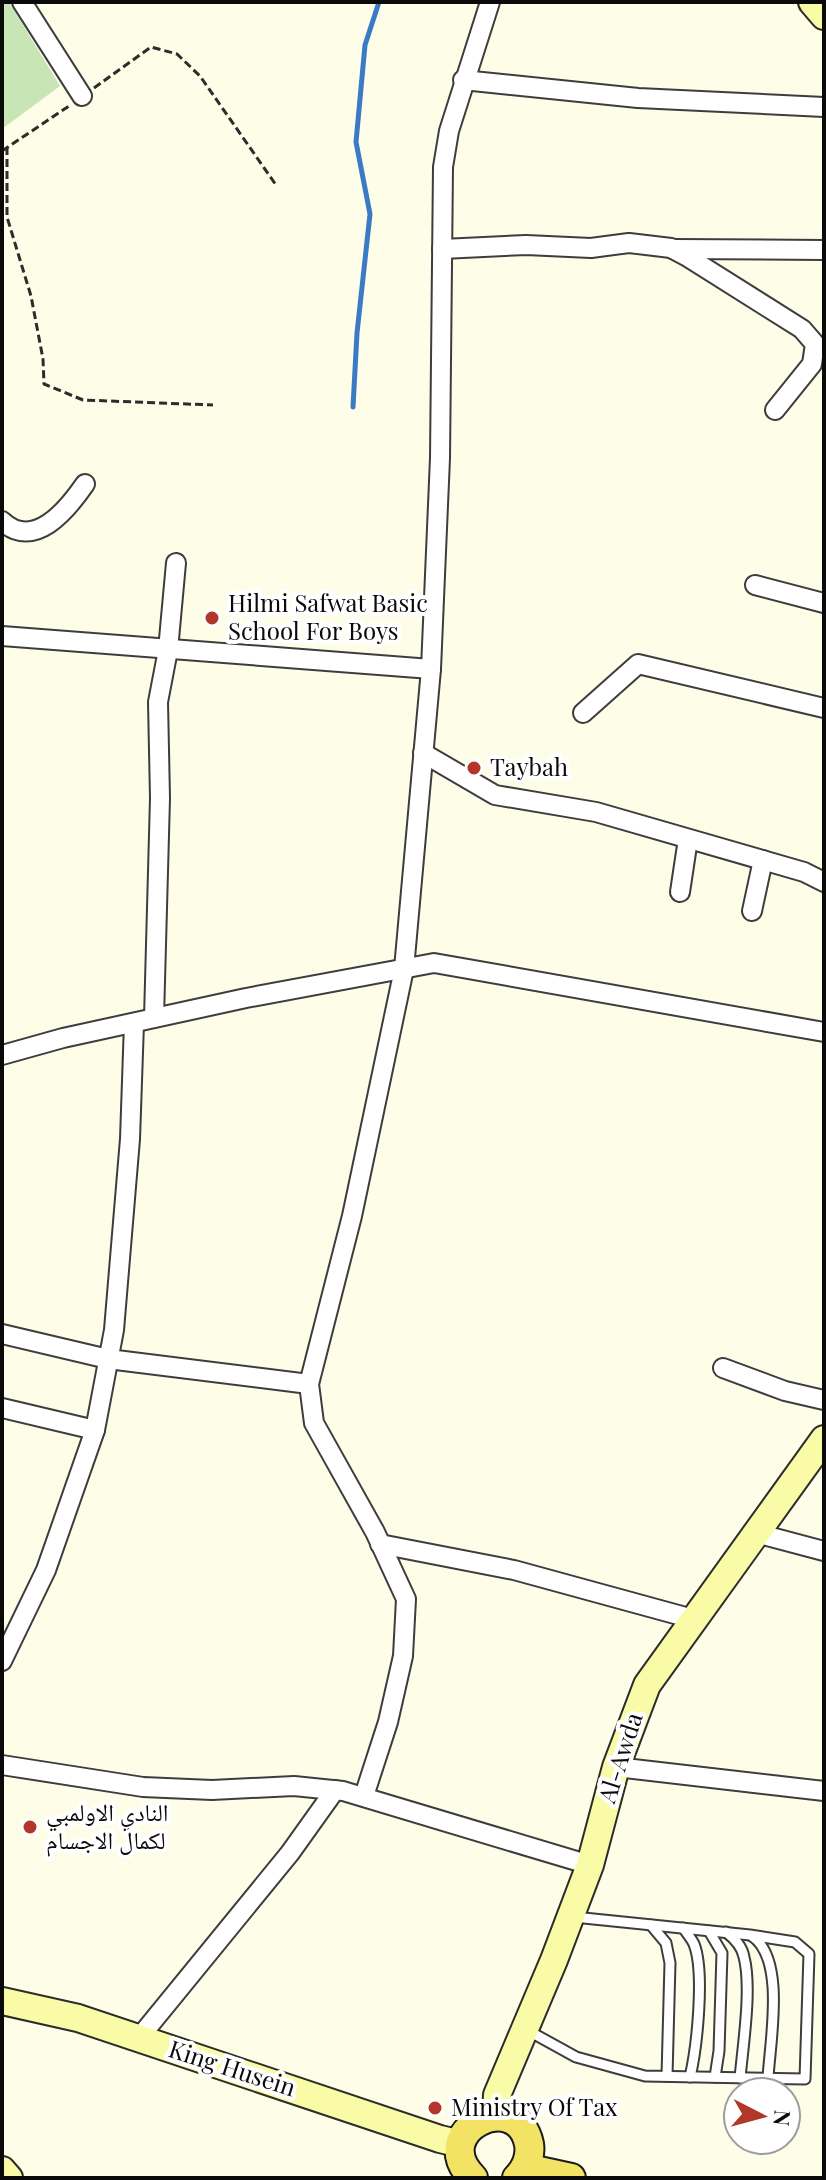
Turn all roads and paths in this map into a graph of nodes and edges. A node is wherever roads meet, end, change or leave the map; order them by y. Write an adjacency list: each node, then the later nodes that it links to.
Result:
1 (22, 2): 8 (street)
2 (490, 2): 7 (street)
3 (805, 2): 6 (street)
4 (812, 2): 5 (street)
5 (824, 16)
6 (824, 22)
7 (463, 80): 9 (street); 14 (street)
8 (82, 96): 10 (path); 12 (path)
9 (824, 107)
10 (7, 147): 11 (path); 16 (path)
11 (2, 151)
12 (276, 185)
13 (671, 248): 14 (street); 15 (street); 17 (street)
14 (442, 249): 25 (street)
15 (824, 250)
16 (213, 405)
17 (775, 410)
18 (85, 484): 19 (street)
19 (2, 521)
20 (176, 563): 24 (street)
21 (755, 585): 22 (street)
22 (824, 603)
23 (2, 636): 24 (street)
24 (168, 650): 25 (street); 35 (street)
25 (431, 669): 28 (street)
26 (824, 708): 27 (street)
27 (583, 713)
28 (423, 753): 29 (street); 34 (street)
29 (688, 839): 30 (street); 32 (street)
30 (763, 860): 31 (street); 33 (street)
31 (824, 882)
32 (680, 892)
33 (752, 911)
34 (404, 969): 35 (street); 37 (street); 42 (street)
35 (154, 1018): 36 (street)
36 (134, 1023): 38 (street); 40 (street)
37 (824, 1032)
38 (2, 1055)
39 (2, 1334): 40 (street)
40 (108, 1359): 42 (street); 45 (street)
41 (723, 1368): 43 (street)
42 (309, 1384): 48 (street)
43 (824, 1400)
44 (2, 1408): 45 (street)
45 (95, 1430): 51 (street)
46 (824, 1439): 47 (street, Al-Awda)
47 (756, 1533): 49 (street); 50 (street, Al-Awda)
48 (380, 1544): 50 (street); 56 (street)
49 (824, 1551)
50 (693, 1619): 53 (street, Al-Awda)
51 (2, 1661)
52 (2, 1765): 54 (street)
53 (616, 1767): 55 (street); 57 (street, Al-Awda)
54 (335, 1790): 56 (street); 66 (street)
55 (824, 1791)
56 (364, 1796): 57 (street)
57 (590, 1865): 58 (street, Al-Awda)
58 (570, 1917): 59 (lane); 65 (street, Al-Awda)
59 (651, 1925): 60 (lane); 67 (lane)
60 (683, 1928): 61 (lane); 70 (lane)
61 (709, 1931): 62 (lane); 71 (lane)
62 (726, 1932): 63 (lane); 68 (lane)
63 (750, 1935): 69 (lane); 73 (lane)
64 (2, 2001): 66 (street, King Husein)
65 (525, 2028): 67 (lane); 74 (street, Al-Awda)
66 (139, 2038): 75 (street, King Husein)
67 (667, 2076): 70 (lane)
68 (740, 2076)
69 (768, 2076)
70 (690, 2077): 71 (lane)
71 (715, 2077): 72 (lane)
72 (722, 2077)
73 (802, 2079)
74 (496, 2116): 75 (main road); 77 (main road)
75 (461, 2144): 79 (main road)
76 (2, 2170): 78 (street)
77 (521, 2173): 80 (main road)
78 (9, 2178)
79 (473, 2178)
80 (571, 2178)

